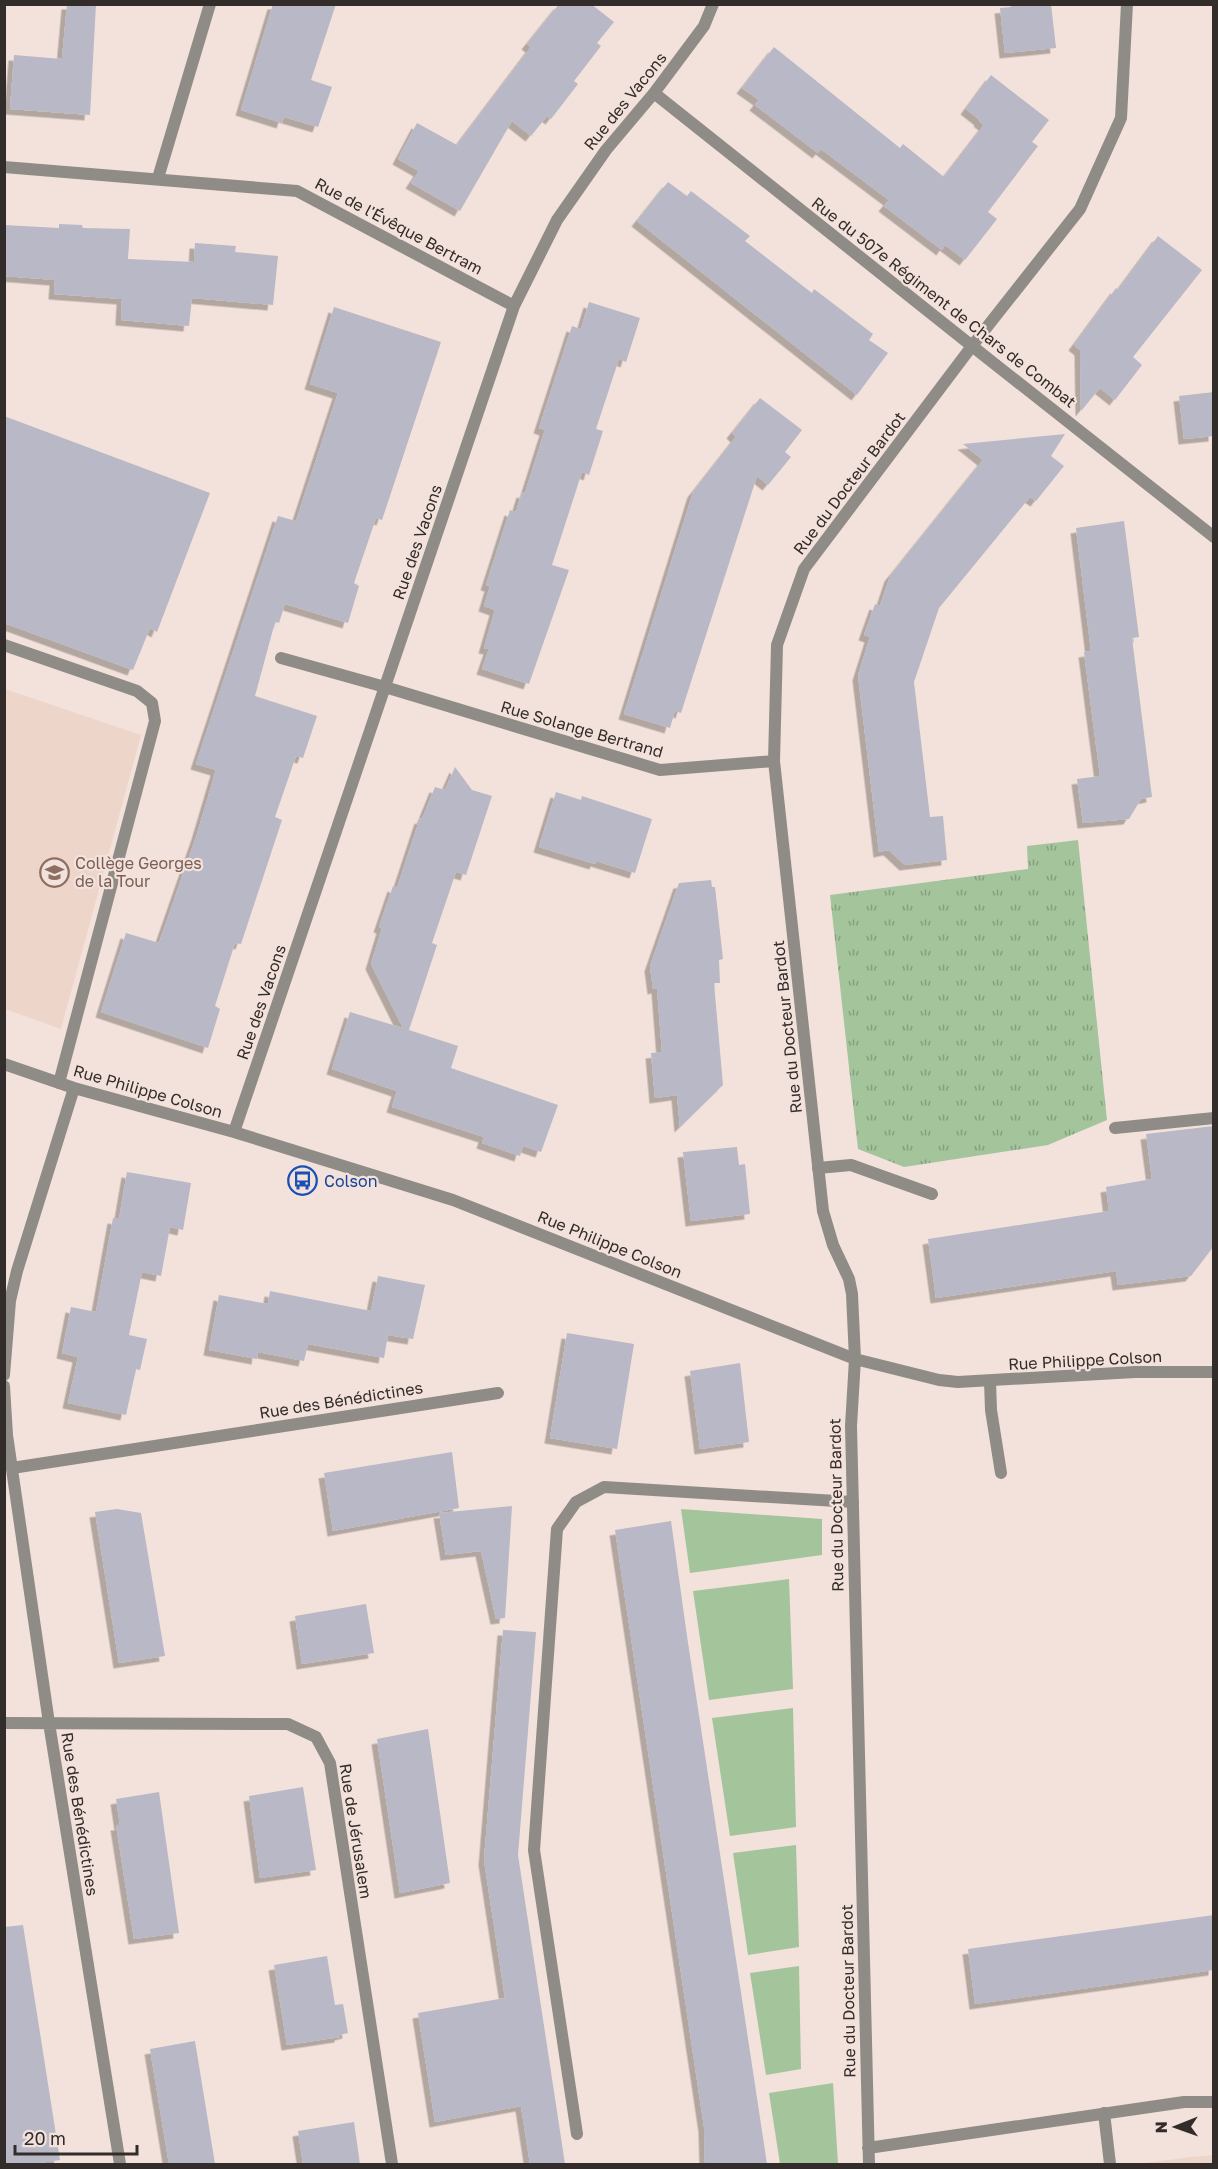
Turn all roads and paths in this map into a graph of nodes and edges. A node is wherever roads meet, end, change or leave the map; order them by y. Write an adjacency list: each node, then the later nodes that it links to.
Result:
1 (210, 4): 6 (street)
2 (713, 4): 4 (street, Rue des Vacons)
3 (1127, 4): 8 (street, Rue du Docteur Bardot)
4 (654, 93): 7 (street, Rue des Vacons); 8 (street, Rue du 507e Régiment de Chars de Combat)
5 (4, 167): 6 (street, Rue de l'Évêque Bertram)
6 (158, 178): 7 (street, Rue de l'Évêque Bertram)
7 (514, 306): 12 (street, Rue des Vacons)
8 (972, 346): 9 (street, Rue du 507e Régiment de Chars de Combat); 13 (street, Rue du Docteur Bardot)
9 (1214, 537)
10 (4, 645): 15 (street)
11 (281, 658): 12 (street, Rue Solange Bertrand)
12 (385, 687): 13 (street, Rue Solange Bertrand); 19 (street, Rue des Vacons)
13 (774, 761): 20 (street, Rue du Docteur Bardot)
14 (4, 1064): 15 (street, Rue Philippe Colson)
15 (59, 1083): 16 (street, Rue Philippe Colson)
16 (74, 1088): 19 (street, Rue Philippe Colson); 22 (street)
17 (1214, 1118): 18 (street)
18 (1115, 1128)
19 (234, 1132): 23 (street, Rue Philippe Colson)
20 (818, 1168): 21 (street); 23 (street, Rue du Docteur Bardot)
21 (932, 1194)
22 (7, 1301): 25 (street)
23 (855, 1359): 26 (street, Rue Philippe Colson); 31 (street, Rue du Docteur Bardot)
24 (1214, 1372): 26 (street, Rue Philippe Colson)
25 (4, 1375)
26 (990, 1381): 30 (street)
27 (4, 1386): 29 (street, Rue des Bénédictines)
28 (498, 1393): 29 (street, Rue des Bénédictines)
29 (12, 1468): 33 (street, Rue des Bénédictines)
30 (1001, 1473)
31 (853, 1502): 36 (street); 37 (street, Rue du Docteur Bardot)
32 (4, 1723): 33 (street, Rue de Jérusalem)
33 (48, 1723): 38 (street, Rue des Bénédictines); 39 (street, Rue de Jérusalem)
34 (1214, 2102): 35 (street)
35 (1104, 2113): 37 (street); 41 (street)
36 (577, 2134)
37 (868, 2148): 40 (street, Rue du Docteur Bardot)
38 (120, 2164)
39 (392, 2164)
40 (869, 2164)
41 (1110, 2164)

